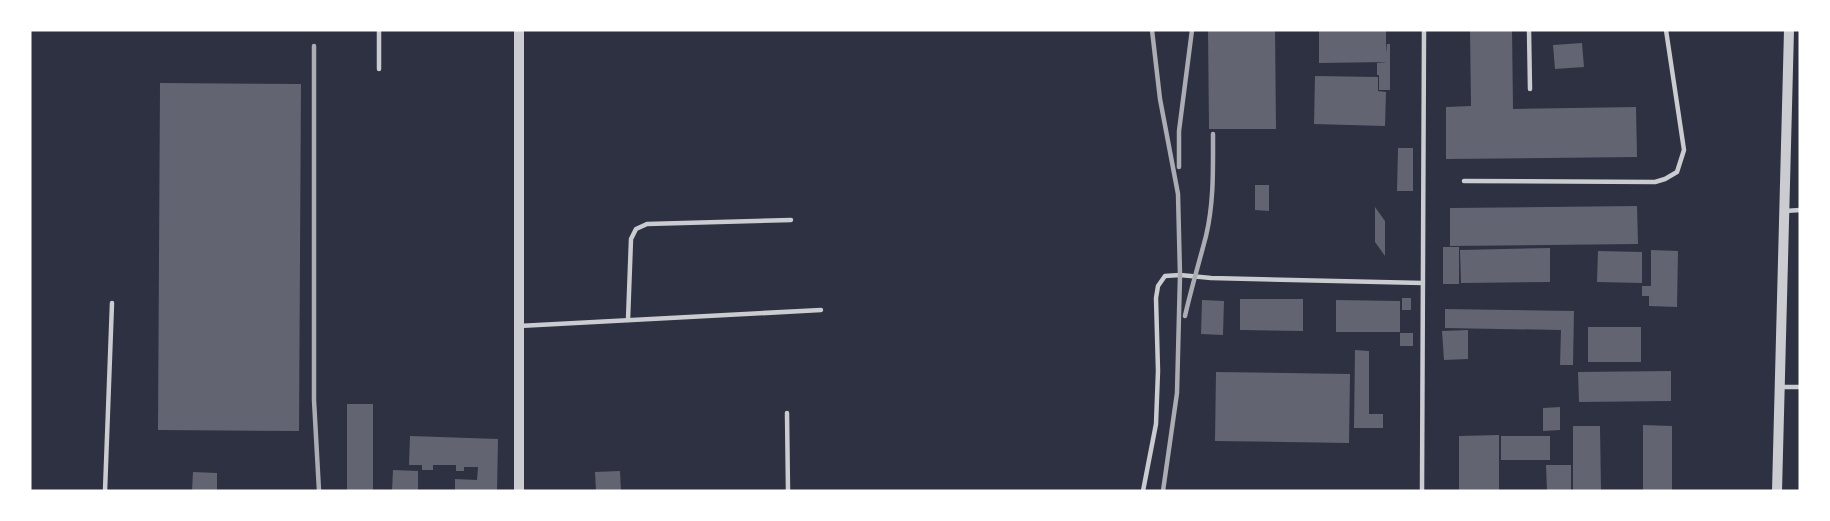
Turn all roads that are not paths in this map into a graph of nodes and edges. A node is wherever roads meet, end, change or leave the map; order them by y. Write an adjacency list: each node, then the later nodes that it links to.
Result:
1 (379, 30): 7 (lane)
2 (519, 30): 17 (street)
3 (1424, 30): 13 (lane)
4 (1529, 30): 8 (lane)
5 (1666, 30): 9 (lane)
6 (1789, 30): 11 (street)
7 (379, 69)
8 (1530, 89)
9 (1464, 181)
10 (1800, 210): 11 (lane)
11 (1784, 211): 18 (street)
12 (792, 220): 16 (lane)
13 (1423, 283): 24 (lane); 25 (lane)
14 (112, 303): 21 (lane)
15 (821, 310): 16 (lane)
16 (628, 320): 17 (lane)
17 (519, 326): 22 (street)
18 (1779, 387): 19 (lane); 26 (street)
19 (1800, 387)
20 (787, 413): 23 (lane)
21 (105, 491)
22 (519, 491)
23 (788, 491)
24 (1143, 491)
25 (1422, 491)
26 (1777, 491)

